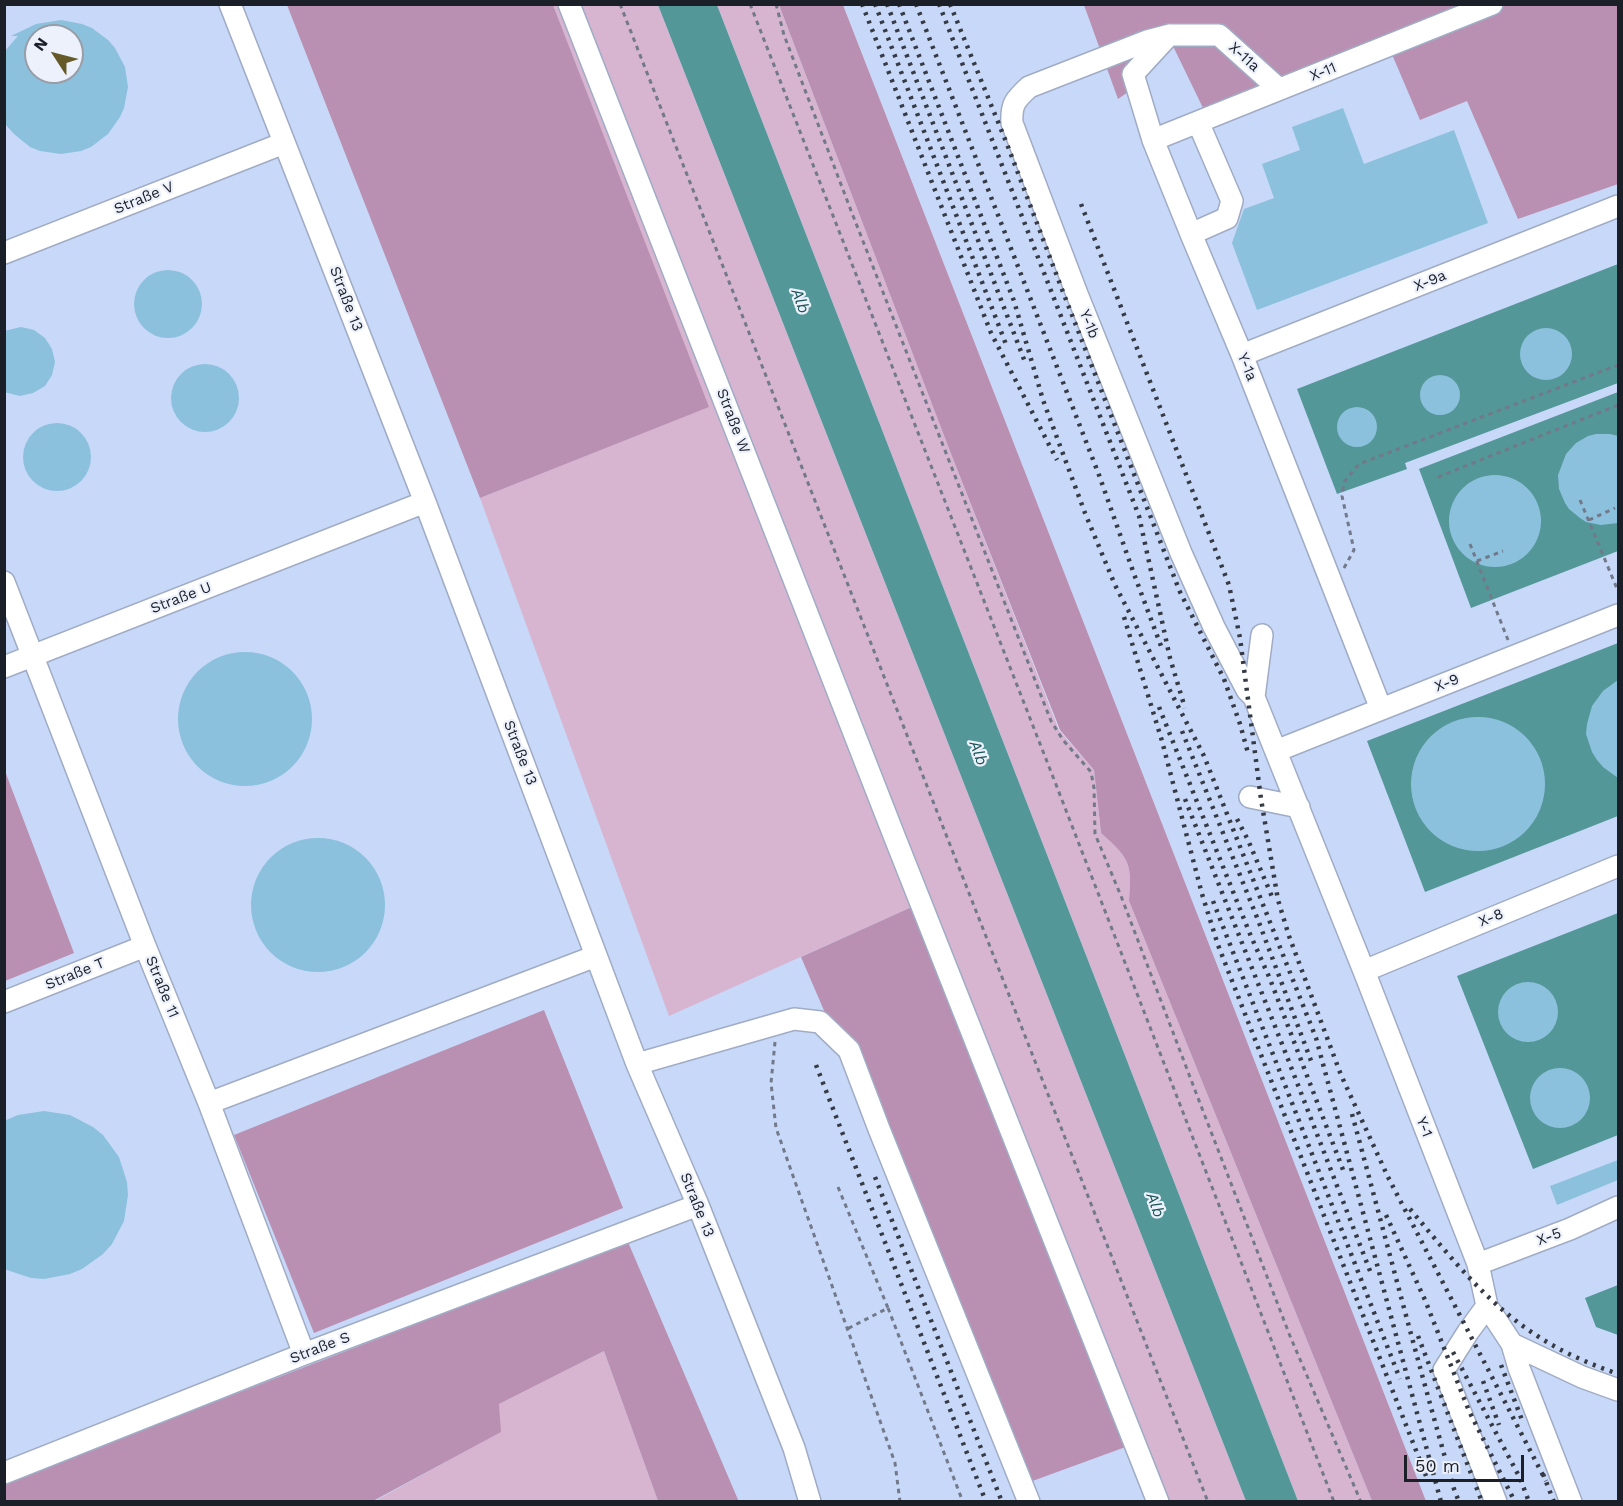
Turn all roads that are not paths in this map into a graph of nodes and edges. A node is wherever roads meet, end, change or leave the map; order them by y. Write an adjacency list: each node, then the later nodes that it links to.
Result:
1 (230, 4): 8 (street, Straße 13)
2 (569, 4): 41 (street, Straße W)
3 (1492, 4): 5 (street, X-11)
4 (1170, 35): 5 (street, X-11a); 7 (street, Y-1a); 19 (street, Y-1b)
5 (1279, 89): 6 (street, X-11)
6 (1198, 122): 7 (street, X-11); 10 (street)
7 (1153, 140): 10 (street, Y-1a)
8 (284, 143): 11 (street, Straße V); 13 (street, Straße 13)
9 (1618, 206): 12 (street, X-9a)
10 (1191, 234): 12 (street, Y-1a)
11 (4, 253)
12 (1242, 355): 20 (street, Y-1a)
13 (425, 502): 17 (street, Straße U); 26 (street, Straße 13)
14 (5, 584): 17 (street, Straße 11)
15 (1618, 615): 20 (street, X-9)
16 (1262, 635): 19 (street, Y-1b)
17 (34, 656): 18 (street, Straße U); 25 (street, Straße 11)
18 (4, 667)
19 (1254, 698): 21 (street, Y-1b)
20 (1380, 709): 21 (street, X-9)
21 (1276, 751): 23 (street, Y-1)
22 (1250, 797): 23 (street)
23 (1299, 807): 27 (street, Y-1)
24 (1618, 866): 27 (street, X-8)
25 (145, 946): 28 (street, Straße T); 30 (street, Straße 11)
26 (596, 956): 29 (street, Straße 13); 30 (street)
27 (1364, 971): 33 (street, Y-1)
28 (4, 1002)
29 (637, 1064): 31 (street, Straße 13); 40 (street)
30 (209, 1103): 36 (street, Straße 11)
31 (698, 1205): 36 (street, Straße S); 39 (street, Straße 13)
32 (1618, 1207): 33 (street, X-5)
33 (1478, 1264): 34 (street, Y-1)
34 (1487, 1306): 35 (street, Y-1); 42 (street)
35 (1512, 1344): 37 (street); 43 (street, Y-1)
36 (304, 1354): 38 (street, Straße S)
37 (1618, 1390)
38 (4, 1473)
39 (810, 1502)
40 (1029, 1502)
41 (1158, 1502)
42 (1496, 1502)
43 (1571, 1502)

